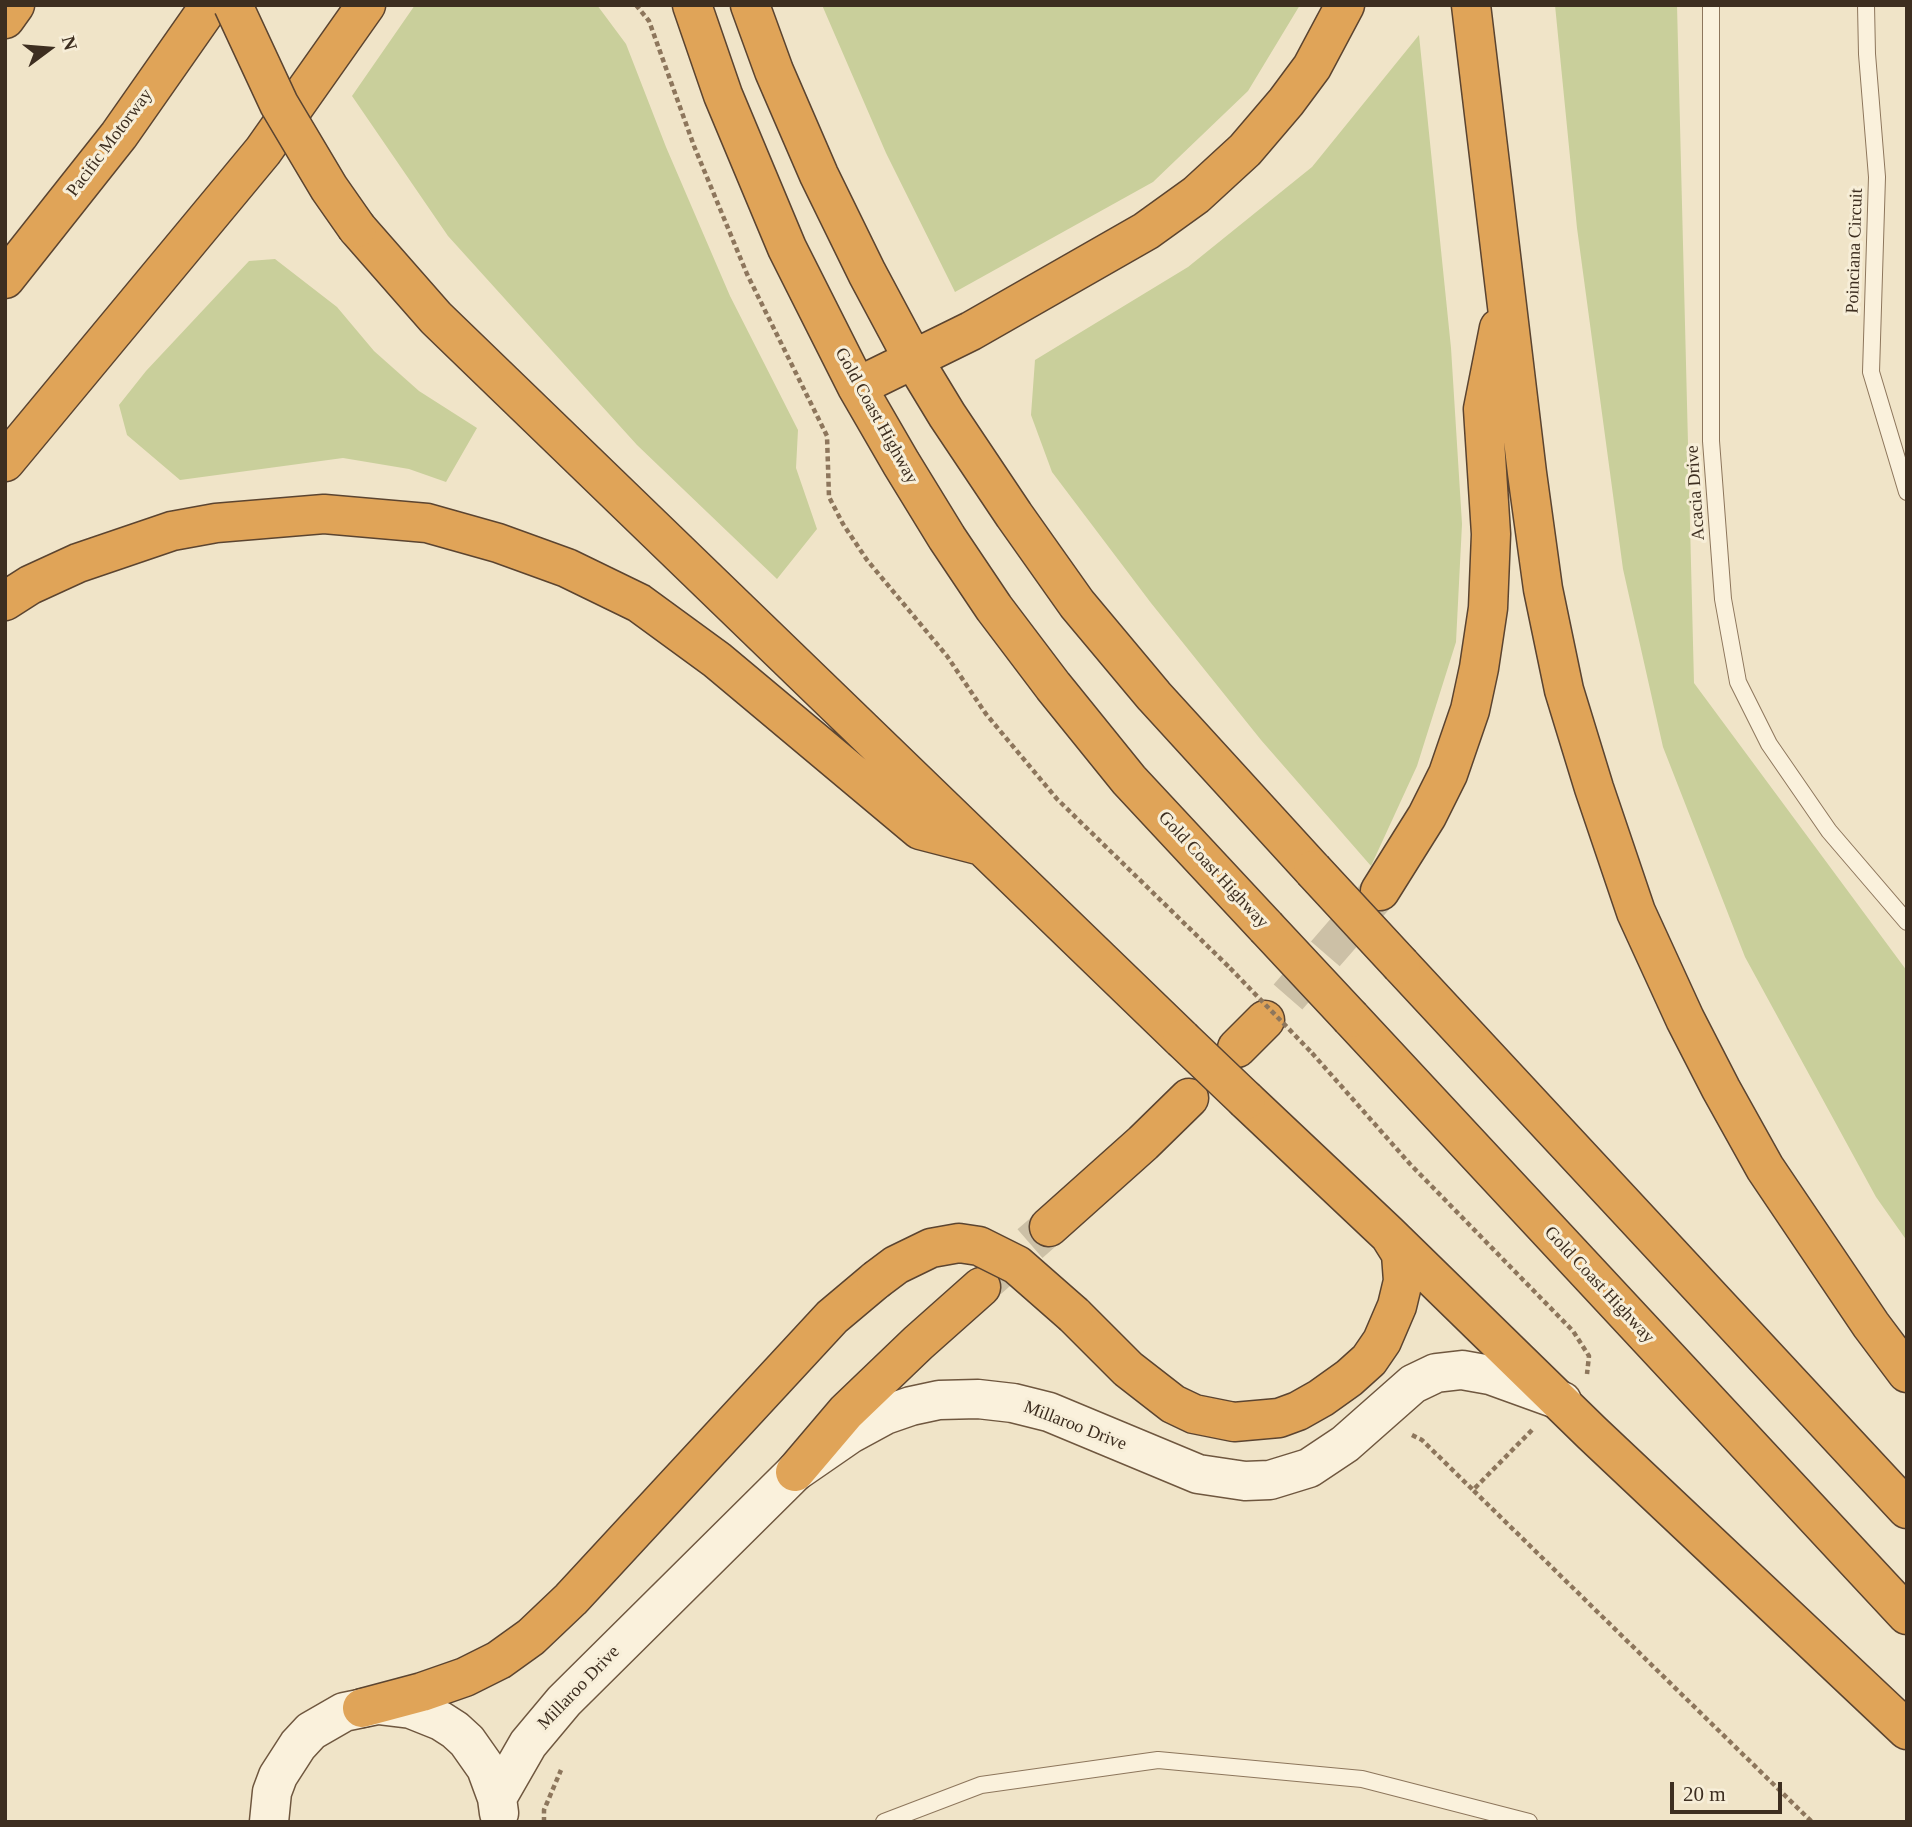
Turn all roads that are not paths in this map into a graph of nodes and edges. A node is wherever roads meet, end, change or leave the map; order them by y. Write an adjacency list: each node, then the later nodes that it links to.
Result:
1 (15, 5): 11 (highway)
2 (210, 5): 12 (highway, Pacific Motorway)
3 (233, 5): 19 (highway, bridge)
4 (366, 5): 16 (highway)
5 (692, 5): 15 (highway, Gold Coast Highway)
6 (750, 5): 14 (highway)
7 (1345, 5): 14 (highway)
8 (1471, 5): 13 (highway)
9 (1711, 5): 21 (lane, Acacia Drive)
10 (1866, 5): 17 (lane, Poinciana Circuit)
11 (5, 19)
12 (5, 279)
13 (1506, 291): 20 (highway); 28 (highway)
14 (913, 359): 15 (highway); 31 (highway, bridge)
15 (858, 387): 32 (highway, Gold Coast Highway, bridge)
16 (5, 462)
17 (1907, 492)
18 (5, 601): 19 (highway)
19 (981, 845): 26 (highway, bridge)
20 (1380, 891)
21 (1907, 922)
22 (1278, 1007): 23 (highway)
23 (1237, 1048)
24 (1189, 1098): 25 (highway)
25 (1049, 1227)
26 (1388, 1234): 29 (highway); 33 (highway, bridge)
27 (981, 1287): 30 (highway)
28 (1907, 1373)
29 (1562, 1401): 30 (street, Millaroo Drive); 34 (highway)
30 (794, 1472): 36 (street, Millaroo Drive)
31 (1907, 1508)
32 (1907, 1615)
33 (362, 1708): 35 (street); 36 (street)
34 (1907, 1730)
35 (278, 1776): 37 (street); 38 (street)
36 (498, 1810)
37 (253, 1822)
38 (269, 1822)
39 (884, 1822): 40 (lane)
40 (1529, 1822)

